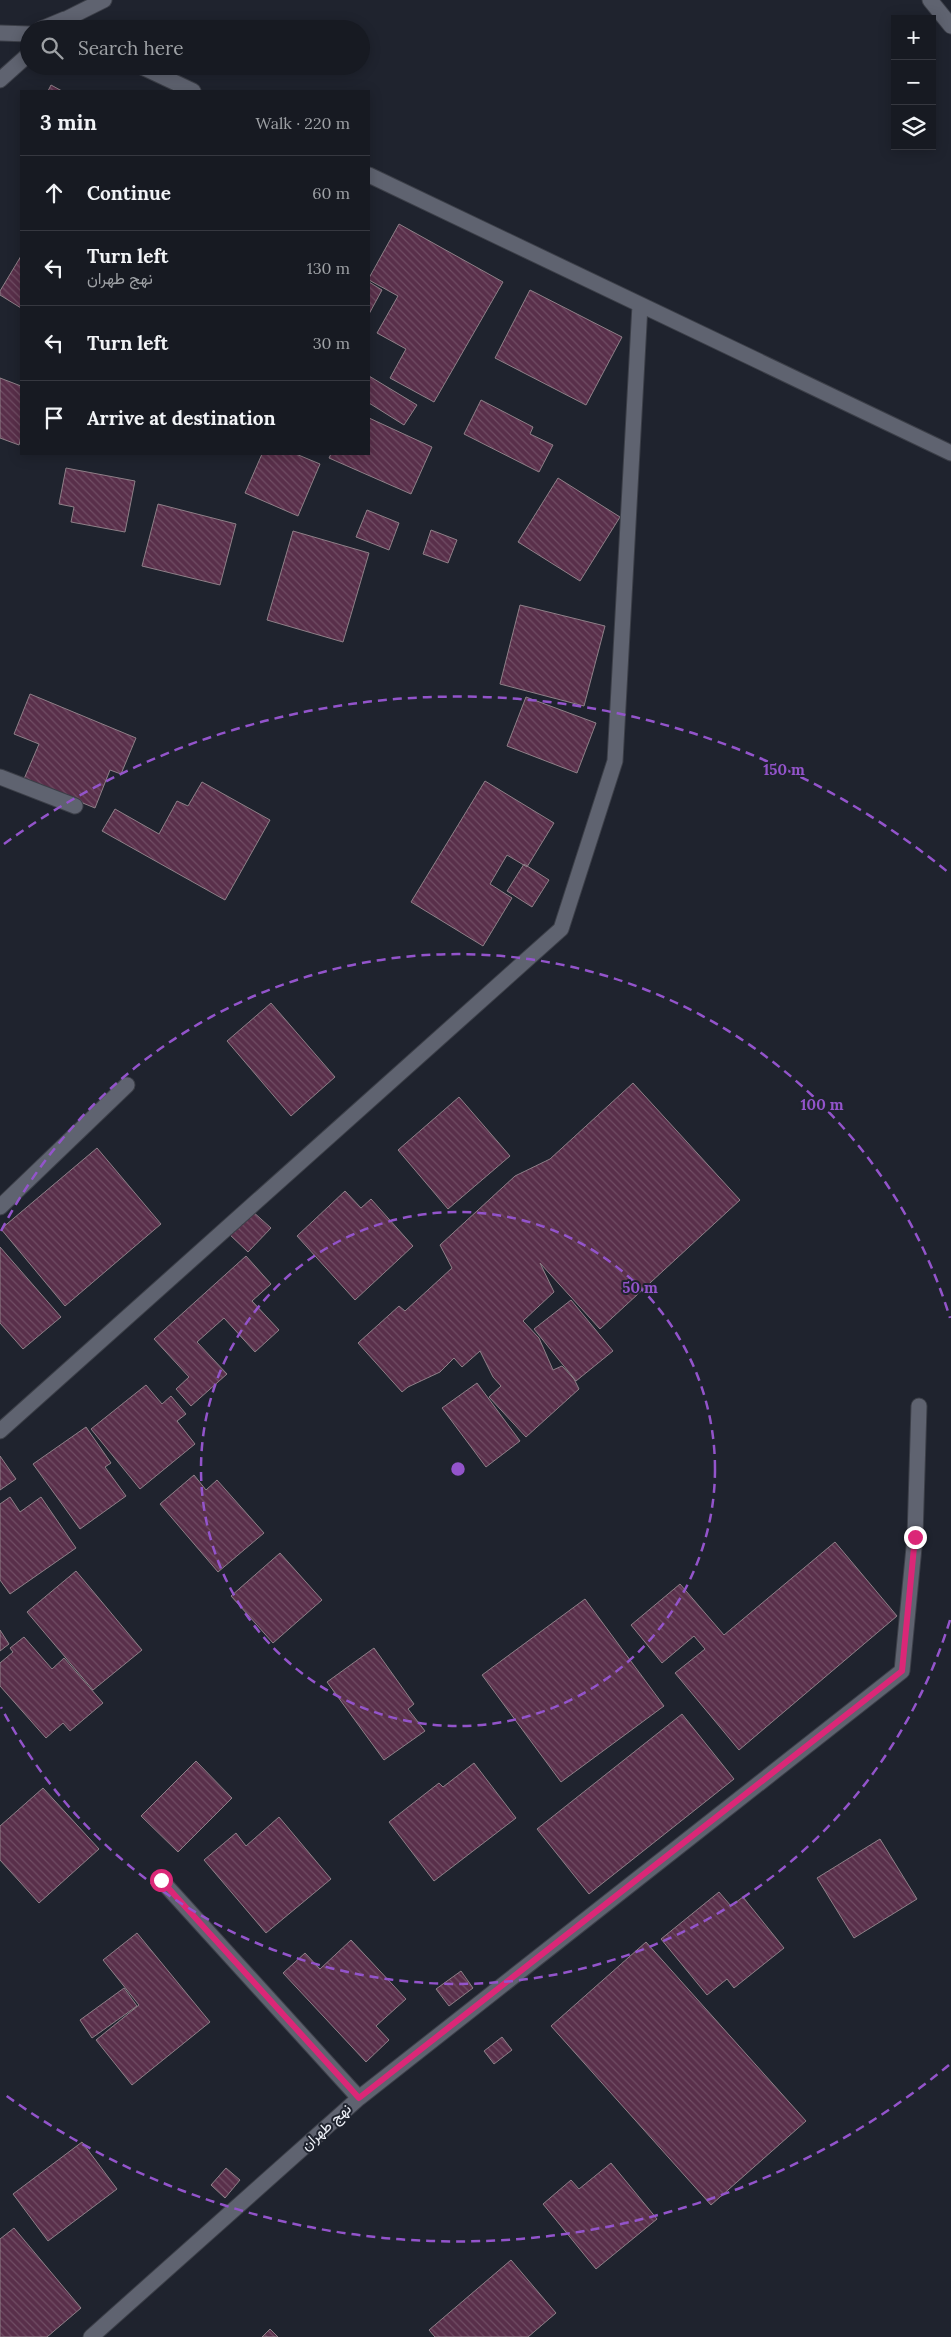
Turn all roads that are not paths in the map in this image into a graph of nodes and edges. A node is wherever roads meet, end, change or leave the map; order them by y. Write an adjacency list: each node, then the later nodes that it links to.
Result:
1 (104, 0): 3 (street)
2 (930, 0): 4 (street)
3 (71, 20)
4 (951, 26)
5 (0, 33): 6 (street)
6 (20, 34)
7 (20, 62): 9 (street)
8 (159, 75): 10 (street)
9 (0, 80)
10 (191, 90)
11 (370, 175): 12 (street)
12 (640, 305): 13 (street); 19 (street)
13 (951, 453)
14 (0, 778): 15 (street)
15 (75, 806)
16 (128, 1086): 17 (street)
17 (0, 1207)
18 (919, 1406): 21 (street, نهج طهران)
19 (0, 1431)
20 (161, 1880): 21 (street)
21 (359, 2098): 22 (street, نهج طهران)
22 (91, 2337)

